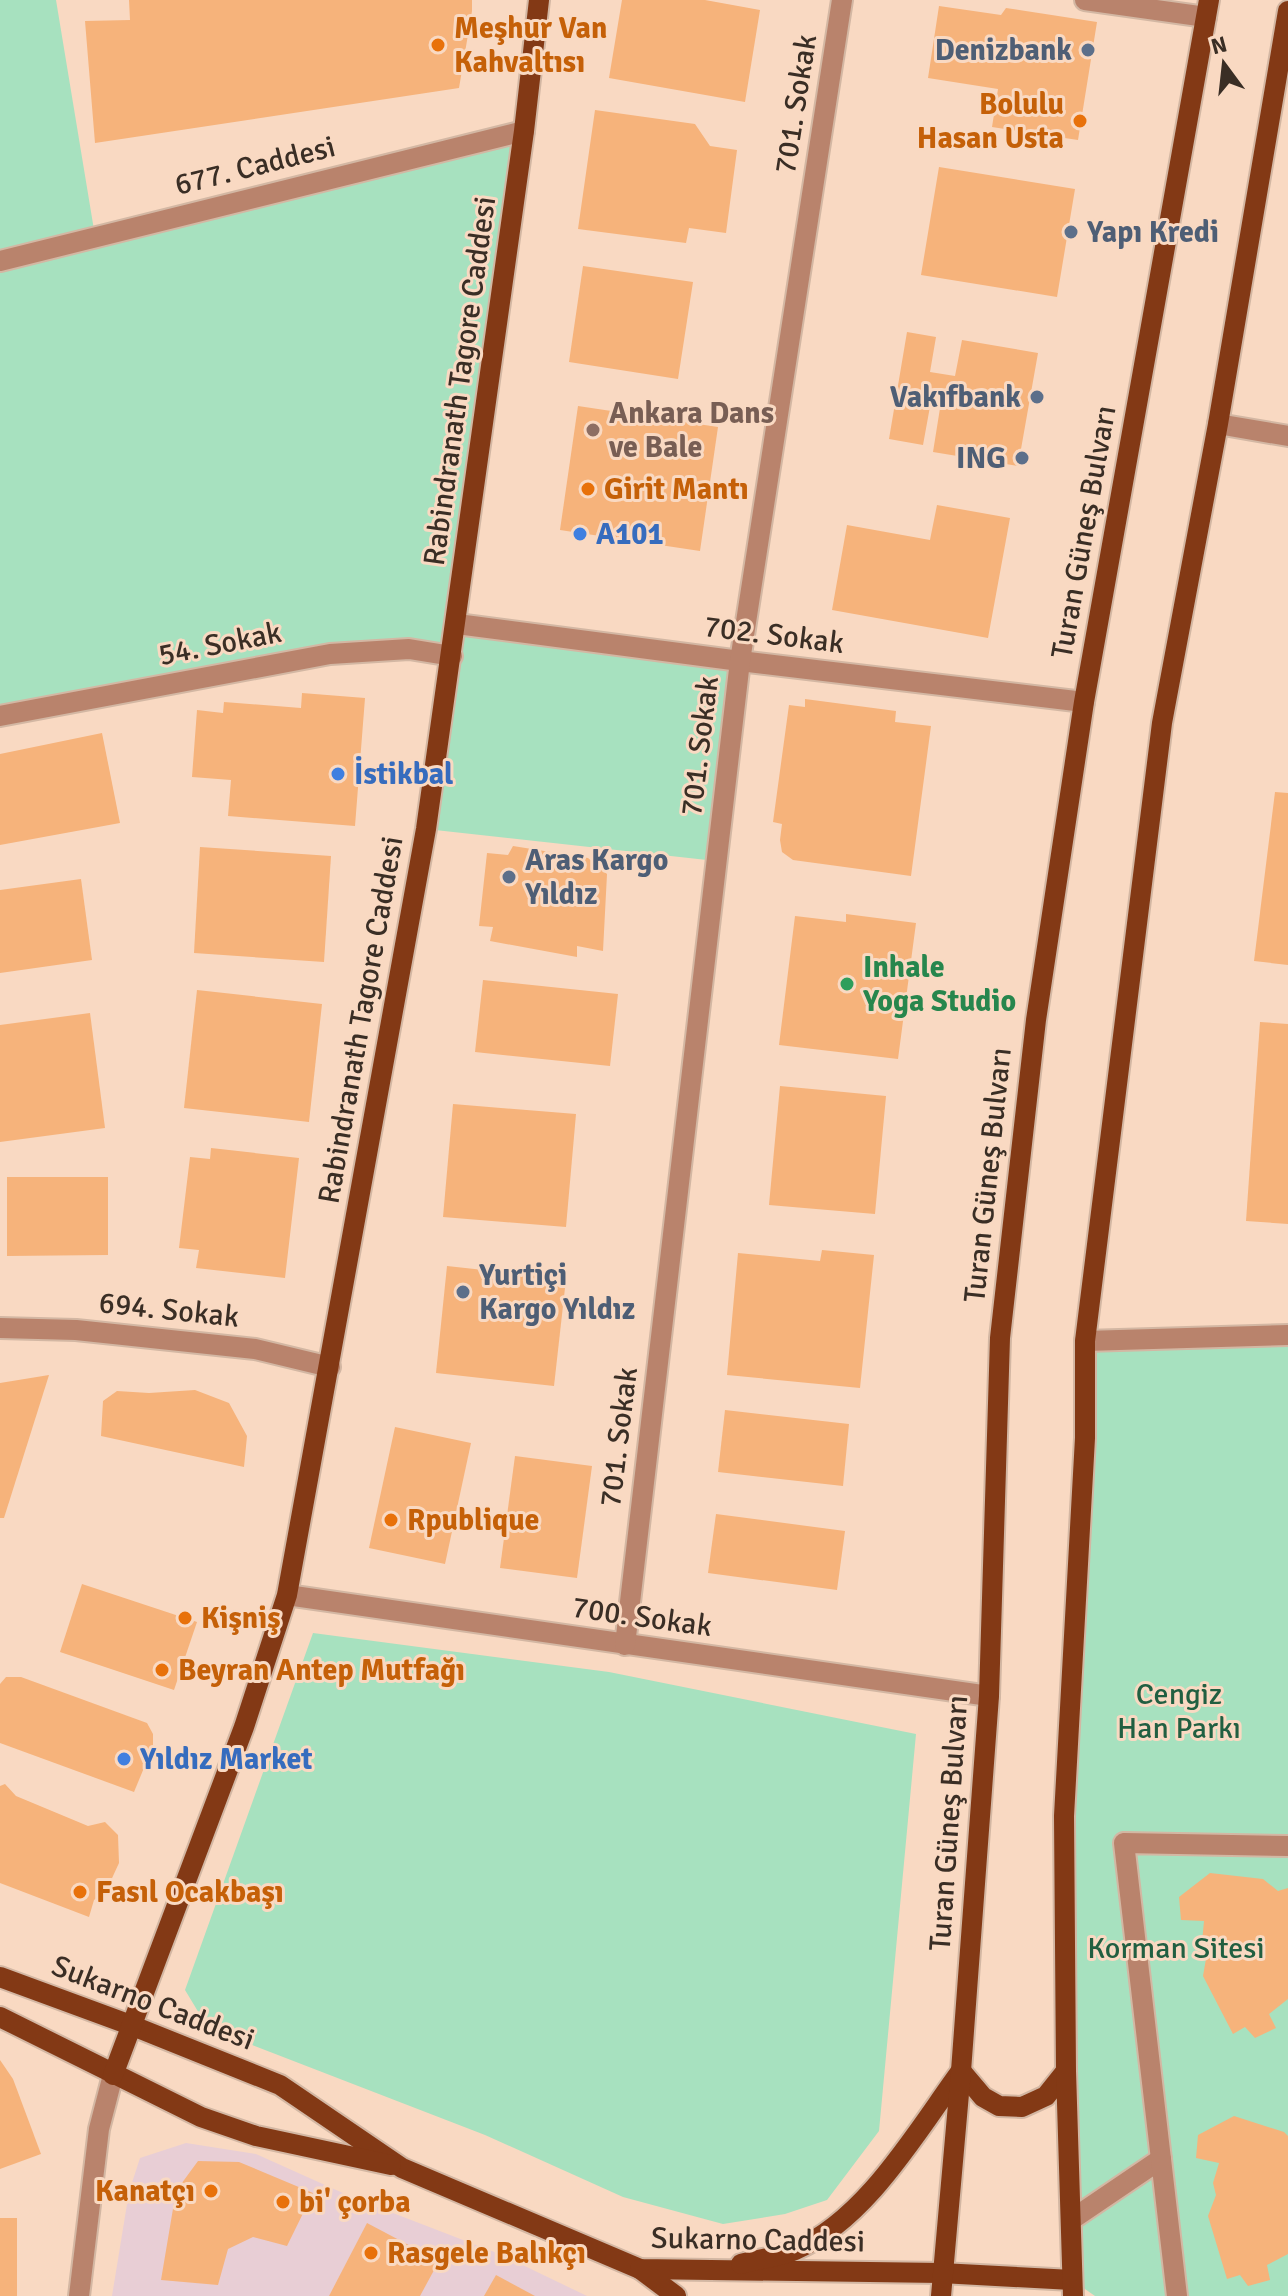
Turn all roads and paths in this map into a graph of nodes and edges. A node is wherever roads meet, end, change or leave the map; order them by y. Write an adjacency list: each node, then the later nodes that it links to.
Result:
1 (539, 0): 6 (main road, Rabindranath Tagore Caddesi)
2 (842, 0): 12 (street, 701. Sokak)
3 (1085, 0): 4 (street)
4 (1207, 8): 13 (main road, Turan Güneş Bulvarı)
5 (1288, 11): 8 (main road)
6 (524, 131): 7 (street, 677. Caddesi); 10 (main road, Rabindranath Tagore Caddesi)
7 (0, 261)
8 (1218, 424): 9 (street); 17 (main road)
9 (1288, 436)
10 (457, 624): 11 (main road, Rabindranath Tagore Caddesi); 12 (street, 702. Sokak)
11 (452, 656): 14 (street, 54. Sokak); 18 (main road, Rabindranath Tagore Caddesi)
12 (740, 661): 13 (street, 702. Sokak); 20 (street, 701. Sokak)
13 (1084, 702): 21 (main road, Turan Güneş Bulvarı)
14 (0, 716)
15 (0, 1328): 18 (street, 694. Sokak)
16 (1288, 1335): 17 (street)
17 (1085, 1341): 27 (main road)
18 (330, 1367): 19 (main road, Rabindranath Tagore Caddesi)
19 (287, 1595): 20 (street, 700. Sokak); 25 (main road, Rabindranath Tagore Caddesi)
20 (625, 1645): 21 (street, 700. Sokak)
21 (989, 1696): 26 (main road, Turan Güneş Bulvarı)
22 (1288, 1846): 29 (street)
23 (0, 1977): 25 (main road, Sukarno Caddesi)
24 (0, 2017): 28 (main road, Sukarno Caddesi)
25 (133, 2026): 28 (main road, Rabindranath Tagore Caddesi); 30 (main road, Sukarno Caddesi)
26 (961, 2071): 27 (main road); 33 (main road); 34 (main road, Turan Güneş Bulvarı)
27 (1066, 2071): 31 (main road)
28 (113, 2075): 30 (main road, Sukarno Caddesi); 36 (street)
29 (1161, 2159): 31 (street); 39 (street)
30 (402, 2168): 32 (main road, Sukarno Caddesi)
31 (1071, 2220): 35 (main road)
32 (640, 2269): 33 (main road, Sukarno Caddesi); 37 (main road)
33 (715, 2270): 34 (main road, Sukarno Caddesi)
34 (941, 2273): 35 (main road, Sukarno Caddesi); 38 (main road, Turan Güneş Bulvarı)
35 (1073, 2288)
36 (79, 2296)
37 (676, 2296)
38 (941, 2296)
39 (1177, 2296)

